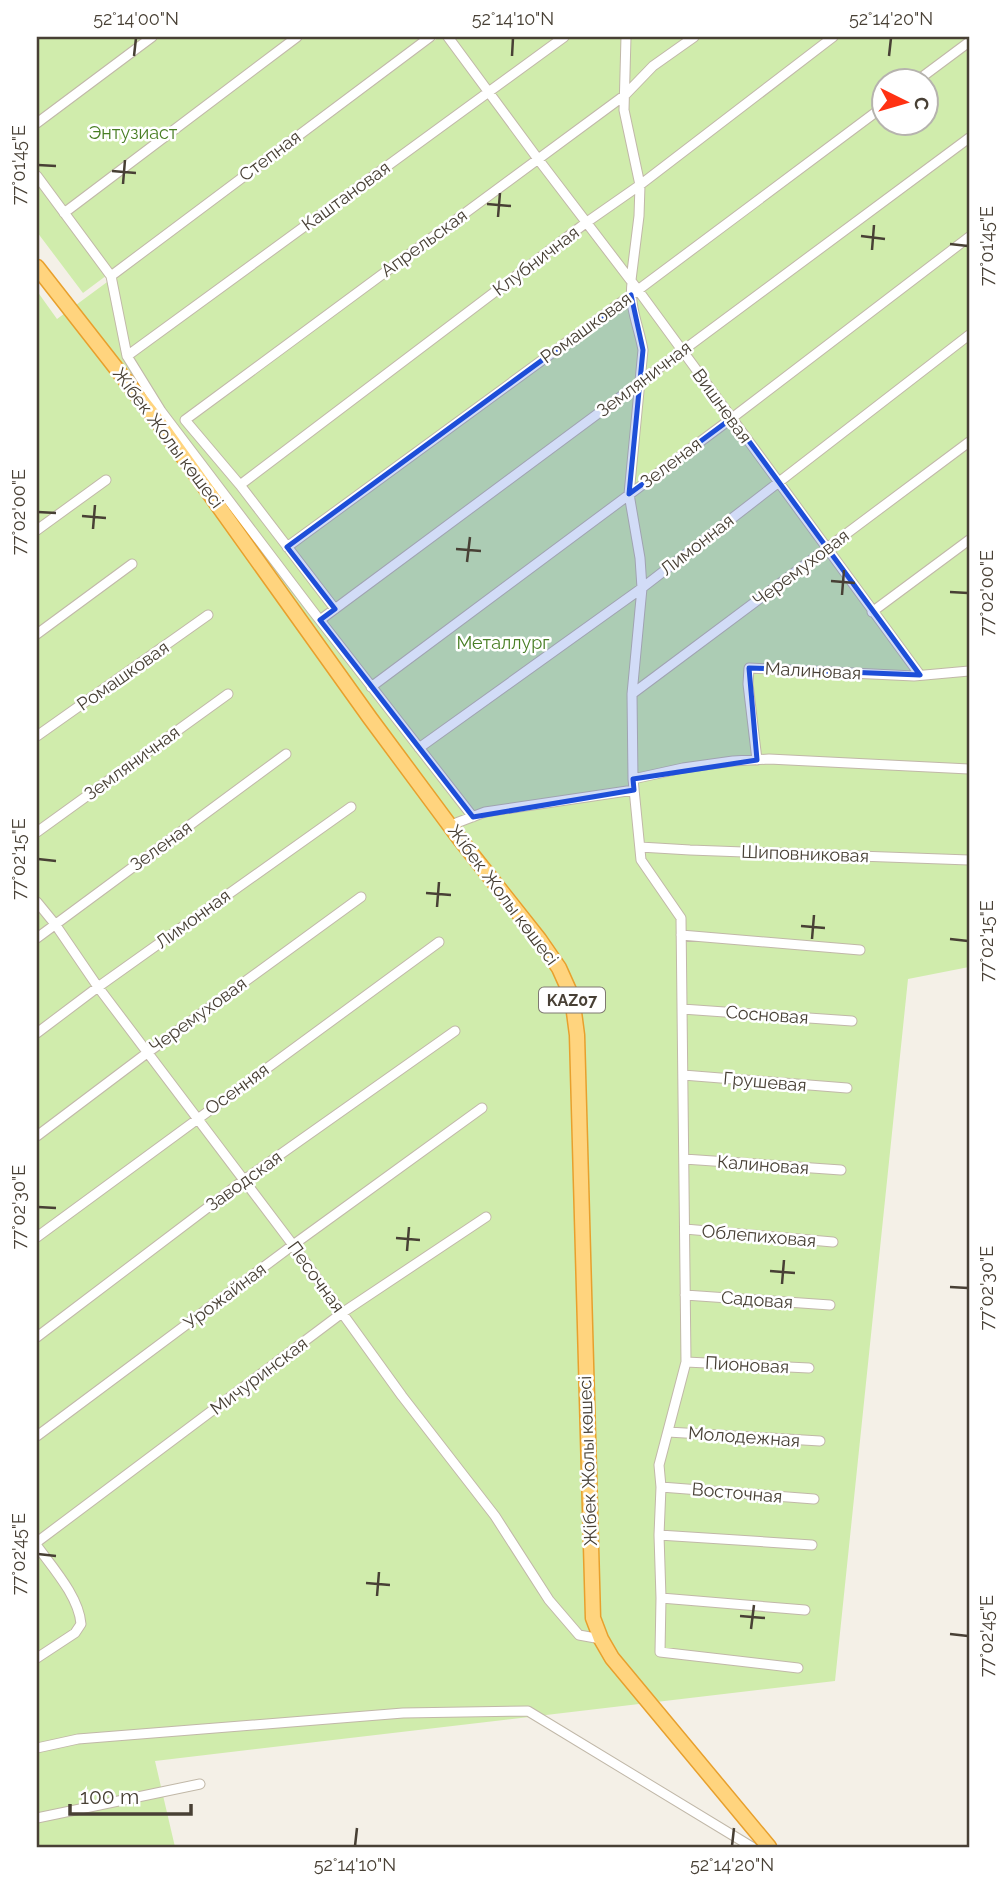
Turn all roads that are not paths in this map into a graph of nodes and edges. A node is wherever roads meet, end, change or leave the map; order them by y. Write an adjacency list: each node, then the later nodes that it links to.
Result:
1 (152, 37): 14 (street)
2 (297, 37): 19 (street)
3 (430, 37): 23 (street, Степная)
4 (448, 37): 11 (street, Вишневая)
5 (564, 37): 11 (street, Каштановая)
6 (626, 37): 12 (street)
7 (694, 37): 12 (street, Апрельская)
8 (833, 37): 18 (street, Клубничная)
9 (969, 42): 10 (street)
10 (937, 66)
11 (490, 92): 16 (street, Вишневая); 27 (street, Каштановая)
12 (625, 95): 16 (street, Апрельская); 18 (street)
13 (870, 116): 24 (street, Ромашковая)
14 (37, 123)
15 (969, 138): 26 (street, Земляничная)
16 (538, 159): 20 (street, Вишневая); 33 (street, Апрельская)
17 (37, 176): 19 (street)
18 (640, 185): 20 (street, Клубничная); 24 (street)
19 (64, 213): 23 (street)
20 (587, 222): 24 (street, Вишневая); 33 (street, Клубничная)
21 (969, 237): 29 (street, Зеленая)
22 (37, 267): 60 (highway, Жібек Жолы көшесі / KAZ07)
23 (111, 276): 27 (street)
24 (633, 287): 26 (street, Вишневая); 28 (street); 37 (street, Ромашковая)
25 (969, 335): 32 (street, Лимонная)
26 (682, 350): 28 (street, Земляничная); 29 (street, Вишневая)
27 (127, 356): 44 (street)
28 (640, 382): 34 (street); 41 (street, Земляничная)
29 (732, 418): 32 (street, Вишневая); 34 (street, Зеленая)
30 (969, 442): 38 (street, Черемуховая)
31 (106, 480): 35 (street)
32 (778, 482): 38 (street, Вишневая); 40 (street, Лимонная)
33 (240, 485): 37 (street)
34 (629, 494): 40 (street); 48 (street, Зеленая)
35 (37, 530)
36 (969, 540): 42 (street)
37 (287, 547): 41 (street)
38 (828, 549): 42 (street, Вишневая); 50 (street, Черемуховая)
39 (132, 564): 45 (street)
40 (642, 588): 50 (street); 52 (street, Лимонная)
41 (335, 609): 44 (street, Земляничная)
42 (872, 612): 47 (street, Вишневая)
43 (208, 615): 51 (street, Ромашковая)
44 (320, 620): 48 (street)
45 (37, 634)
46 (969, 671): 47 (street, Малиновая)
47 (920, 675): 54 (street, Малиновая)
48 (371, 687): 52 (street)
49 (228, 694): 61 (street, Земляничная)
50 (632, 694): 56 (street)
51 (37, 736)
52 (419, 748): 59 (street)
53 (286, 754): 66 (street, Зеленая)
54 (757, 760): 55 (street); 56 (street)
55 (969, 769)
56 (633, 779): 57 (street)
57 (634, 790): 59 (street); 62 (street)
58 (351, 807): 71 (street, Лимонная)
59 (472, 817): 60 (street)
60 (451, 825): 106 (highway, Жібек Жолы көшесі / KAZ07)
61 (37, 832)
62 (640, 847): 63 (street, Шиповниковая); 67 (street)
63 (969, 860)
64 (361, 897): 76 (street, Черемуховая)
65 (37, 902): 66 (street, Песочная)
66 (55, 924): 68 (street, Зеленая); 71 (street, Песочная)
67 (681, 935): 70 (street); 72 (street)
68 (37, 938)
69 (439, 942): 80 (street, Осенняя)
70 (860, 950)
71 (98, 988): 75 (street, Лимонная); 76 (street, Песочная)
72 (682, 1009): 73 (street, Сосновая); 77 (street)
73 (852, 1021)
74 (455, 1031): 84 (street, Заводская)
75 (37, 1033)
76 (147, 1053): 80 (street, Песочная); 81 (street, Черемуховая)
77 (684, 1075): 78 (street, Грушевая); 82 (street)
78 (847, 1088)
79 (482, 1108): 89 (street, Урожайная)
80 (196, 1119): 84 (street, Песочная); 87 (street, Осенняя)
81 (37, 1136)
82 (684, 1159): 83 (street, Калиновая); 86 (street)
83 (841, 1170)
84 (244, 1180): 89 (street, Песочная); 93 (street, Заводская)
85 (486, 1217): 92 (street, Мичуринская)
86 (685, 1229): 88 (street, Облепиховая); 90 (street)
87 (37, 1237)
88 (833, 1242)
89 (293, 1245): 92 (street, Песочная); 97 (street, Урожайная)
90 (685, 1295): 91 (street, Садовая); 94 (street)
91 (830, 1305)
92 (342, 1313): 102 (street, Мичуринская); 106 (street, Песочная)
93 (37, 1337)
94 (686, 1362): 95 (street, Пионовая); 96 (street)
95 (809, 1368)
96 (668, 1432): 98 (street, Молодежная); 99 (street)
97 (37, 1436)
98 (820, 1441)
99 (661, 1487): 100 (street, Восточная); 101 (street)
100 (814, 1500)
101 (659, 1535): 103 (street); 104 (street)
102 (37, 1544): 107 (street)
103 (812, 1545)
104 (661, 1598): 105 (street); 108 (street)
105 (805, 1610)
106 (601, 1639): 113 (highway, Жібек Жолы көшесі / KAZ07)
107 (37, 1658)
108 (798, 1668)
109 (37, 1748): 112 (street)
110 (200, 1784): 111 (street)
111 (37, 1818)
112 (752, 1847)
113 (769, 1847)

